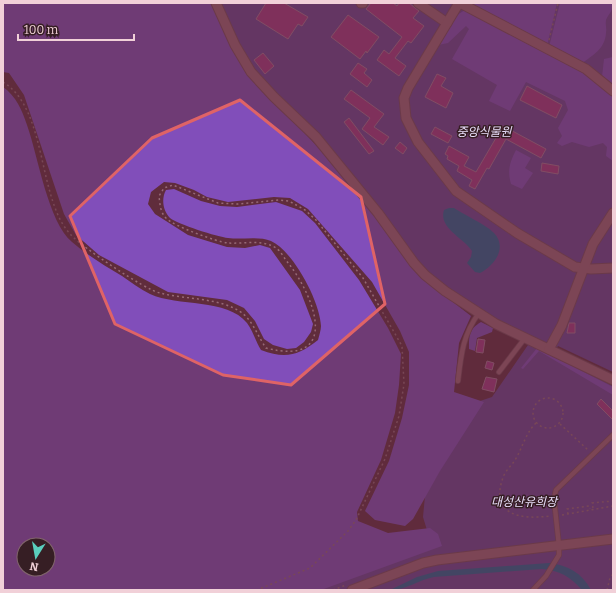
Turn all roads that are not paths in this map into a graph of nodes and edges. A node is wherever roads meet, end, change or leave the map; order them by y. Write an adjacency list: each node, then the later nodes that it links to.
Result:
1 (216, 3): 9 (street)
2 (418, 3): 4 (street)
3 (460, 3): 4 (street); 5 (street)
4 (447, 23): 8 (street)
5 (613, 91)
6 (613, 213): 8 (street)
7 (613, 268): 8 (street)
8 (583, 269): 11 (street)
9 (479, 313): 10 (street); 14 (lane)
10 (525, 338): 11 (street); 12 (lane)
11 (549, 350): 13 (street)
12 (499, 372)
13 (613, 380)
14 (458, 381)
15 (613, 435): 17 (lane)
16 (613, 539): 17 (street)
17 (559, 546): 18 (street); 19 (lane)
18 (352, 590)
19 (533, 590)

